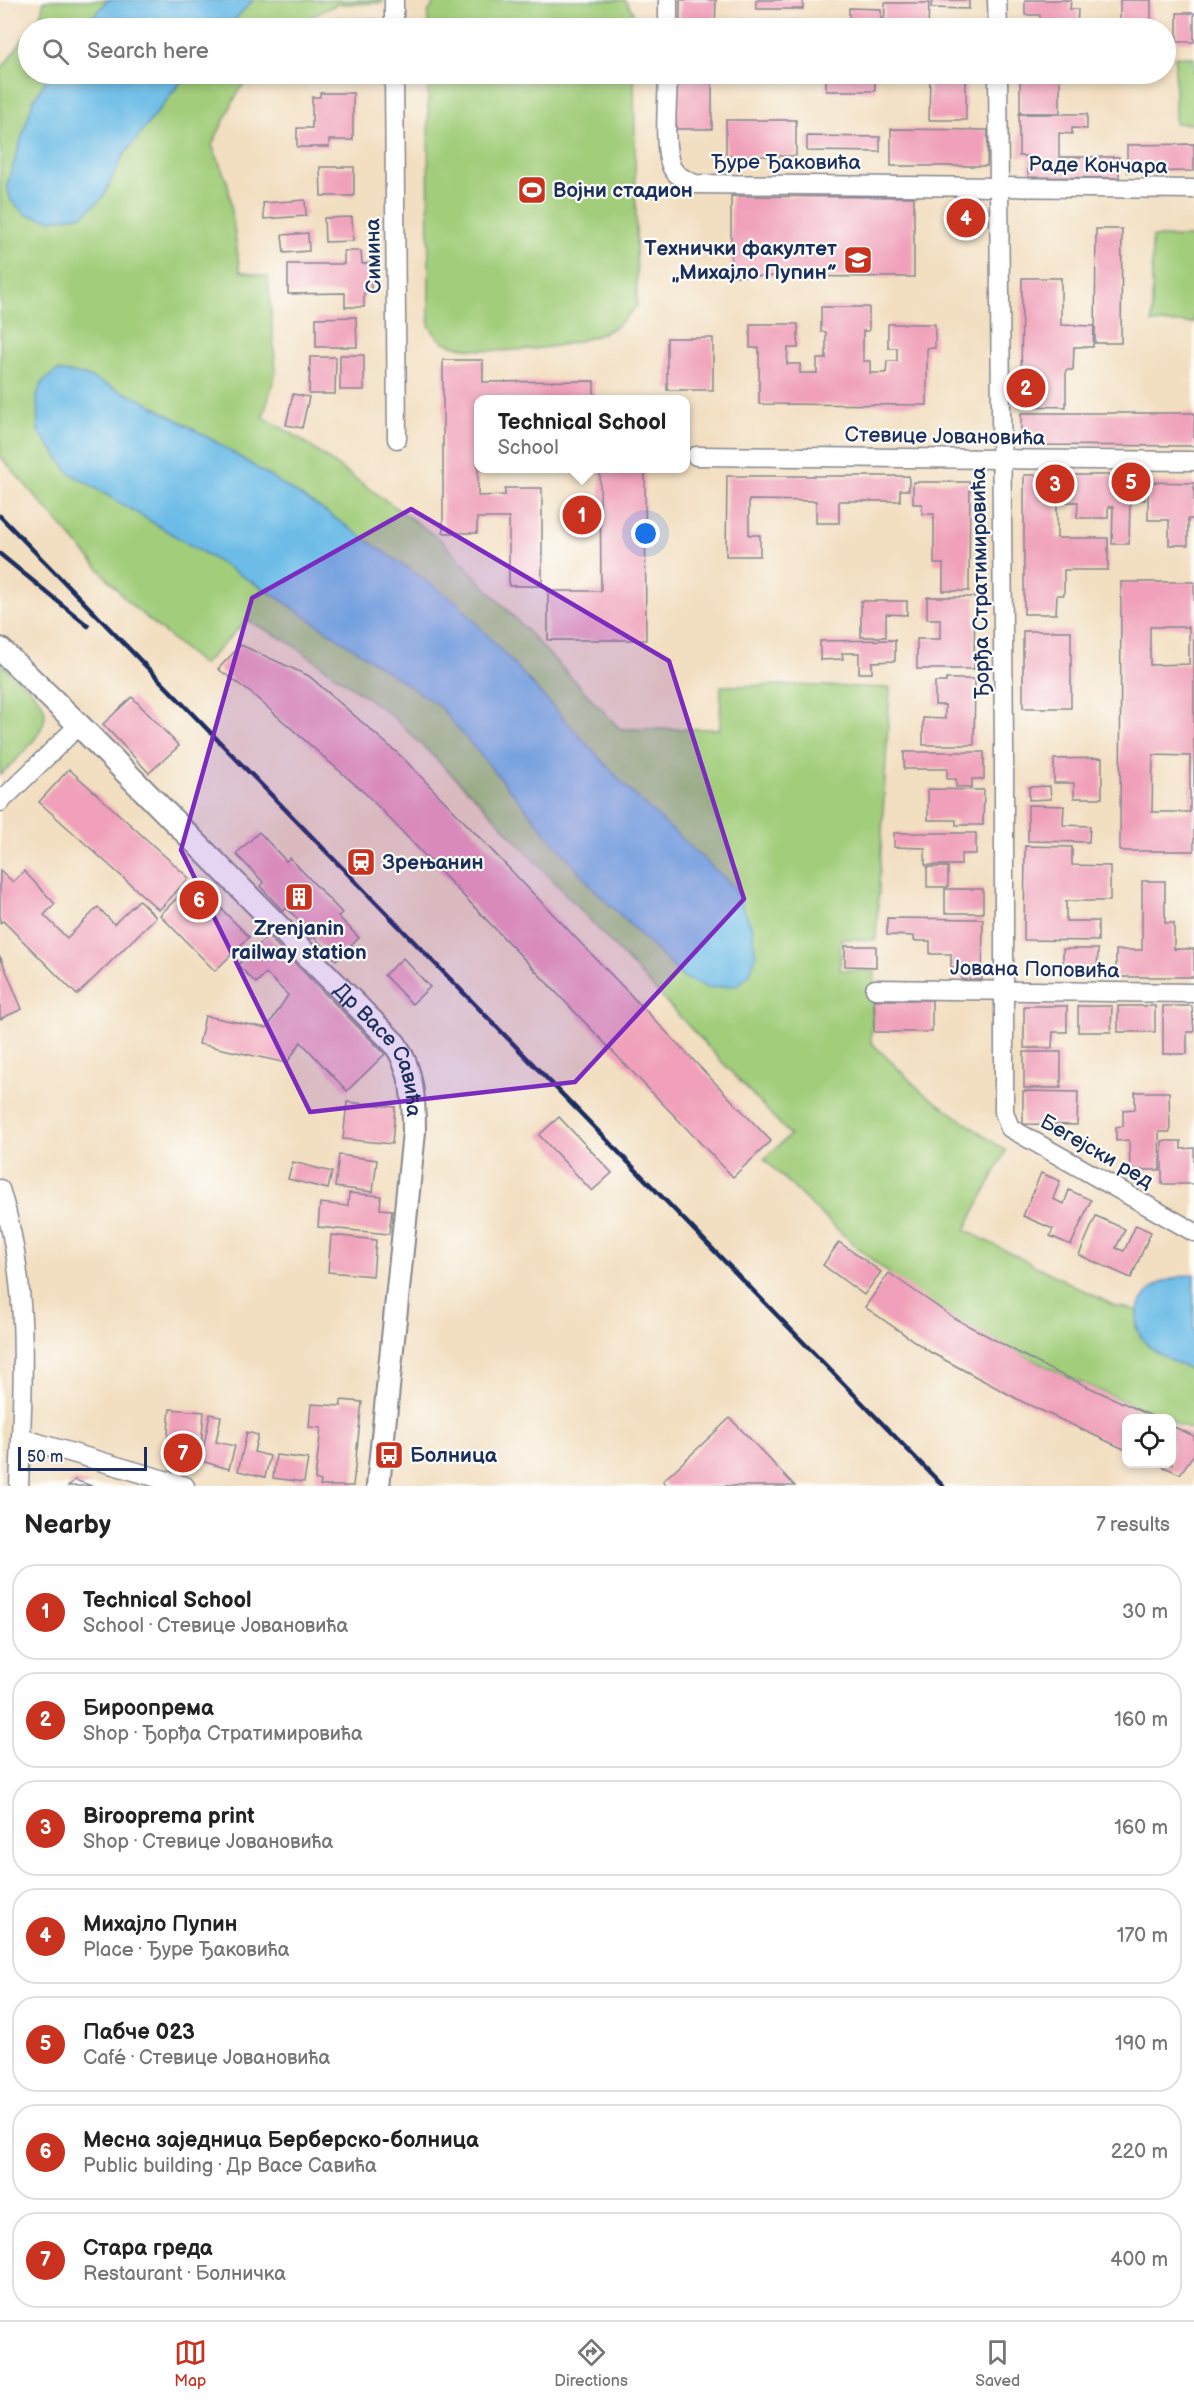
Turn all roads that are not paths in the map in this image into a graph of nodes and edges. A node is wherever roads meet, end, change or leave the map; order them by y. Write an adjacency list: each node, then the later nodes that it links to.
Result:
1 (394, 0): 4 (street)
2 (668, 0): 5 (street)
3 (997, 0): 6 (street)
4 (394, 18)
5 (668, 18)
6 (998, 18)
7 (394, 84): 12 (street, Симина)
8 (668, 84): 10 (street, Ђуре Ђаковића)
9 (998, 84): 10 (street, Ђорђа Стратимировића)
10 (1000, 186): 11 (street, Раде Кончара); 14 (street, Ђорђа Стратимировића)
11 (1194, 189)
12 (397, 439)
13 (696, 456): 14 (street, Стевице Јовановића)
14 (1001, 459): 15 (street, Стевице Јовановића); 20 (street, Ђорђа Стратимировића)
15 (1194, 461)
16 (0, 649): 17 (street, Др Васе Савића)
17 (79, 725): 18 (street); 28 (street, Др Васе Савића)
18 (0, 802)
19 (875, 989): 20 (street, Јована Поповића)
20 (1002, 993): 21 (street, Јована Поповића); 22 (street, Ђорђа Стратимировића)
21 (1194, 993)
22 (1002, 1093): 24 (street, Бегејски ред)
23 (0, 1189): 25 (street)
24 (1194, 1232)
25 (21, 1438): 26 (street); 27 (street)
26 (19, 1486)
27 (185, 1486)
28 (378, 1486)

